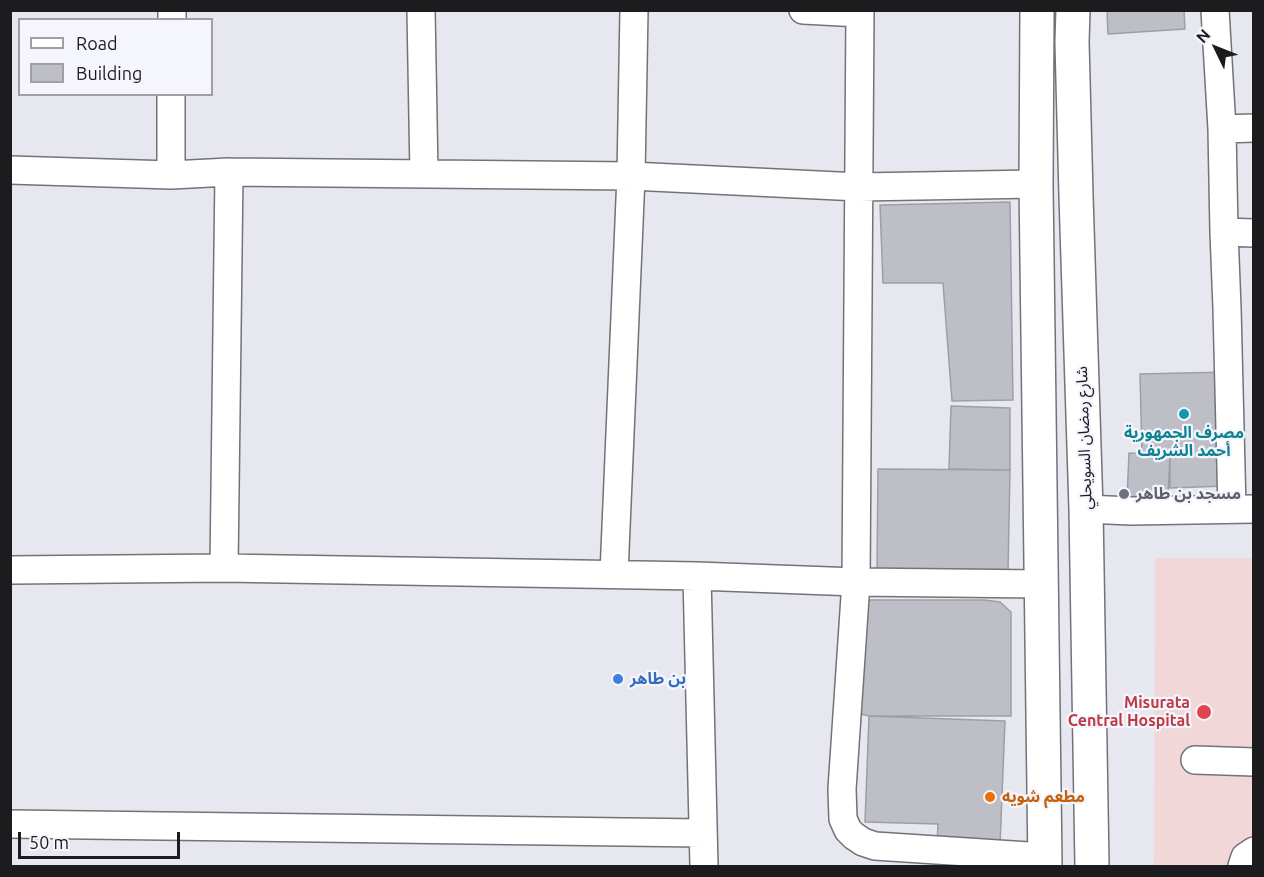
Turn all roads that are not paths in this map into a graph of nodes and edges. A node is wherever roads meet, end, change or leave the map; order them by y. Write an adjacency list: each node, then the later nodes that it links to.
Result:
1 (421, 10): 13 (street)
2 (634, 10): 15 (street)
3 (803, 10): 7 (street)
4 (1037, 10): 16 (main road)
5 (1073, 10): 20 (main road, شارع رمضان السويحلي)
6 (1215, 10): 10 (street)
7 (860, 12): 17 (street)
8 (171, 96): 14 (street)
9 (1254, 128): 10 (street)
10 (1222, 129): 18 (street)
11 (10, 170): 14 (street)
12 (229, 172): 13 (street); 14 (street); 22 (street)
13 (424, 174): 15 (street)
14 (171, 175)
15 (630, 176): 17 (street); 24 (street)
16 (1036, 184): 17 (street); 27 (main road)
17 (859, 187): 26 (street)
18 (1224, 232): 19 (street); 21 (street)
19 (1254, 233)
20 (1086, 509): 21 (street); 35 (main road, شارع رمضان السويحلي)
21 (1243, 509)
22 (224, 568): 23 (street); 24 (street)
23 (10, 570)
24 (614, 574): 25 (street)
25 (697, 576): 26 (street); 31 (street)
26 (856, 582): 27 (street); 33 (street)
27 (1041, 585): 33 (main road)
28 (1195, 760): 29 (street)
29 (1254, 762)
30 (10, 824): 31 (street)
31 (702, 833): 34 (street)
32 (1254, 851): 36 (street)
33 (1044, 862)
34 (704, 867)
35 (1092, 867)
36 (1242, 867)

